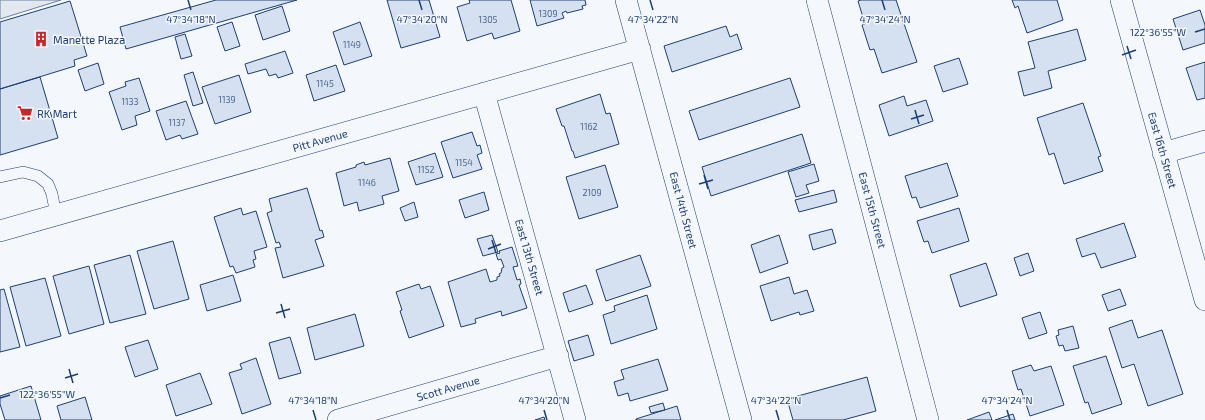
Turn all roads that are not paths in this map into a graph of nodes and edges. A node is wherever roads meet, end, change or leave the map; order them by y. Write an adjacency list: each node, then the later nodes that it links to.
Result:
1 (626, 0): 4 (street, East 14th Street)
2 (817, 0): 16 (street, East 15th Street)
3 (1121, 0): 7 (street, East 16th Street)
4 (640, 49): 5 (street, Pitt Avenue); 15 (street, East 14th Street)
5 (484, 94): 9 (street, Pitt Avenue); 12 (street, East 13th Street)
6 (1205, 141): 7 (street)
7 (1163, 153): 11 (street, East 16th Street)
8 (0, 177): 9 (lane)
9 (56, 216): 10 (street, Pitt Avenue)
10 (0, 231)
11 (1205, 300)
12 (558, 356): 13 (street, Scott Avenue); 14 (street, East 13th Street)
13 (338, 420)
14 (575, 420)
15 (741, 420)
16 (928, 420)

